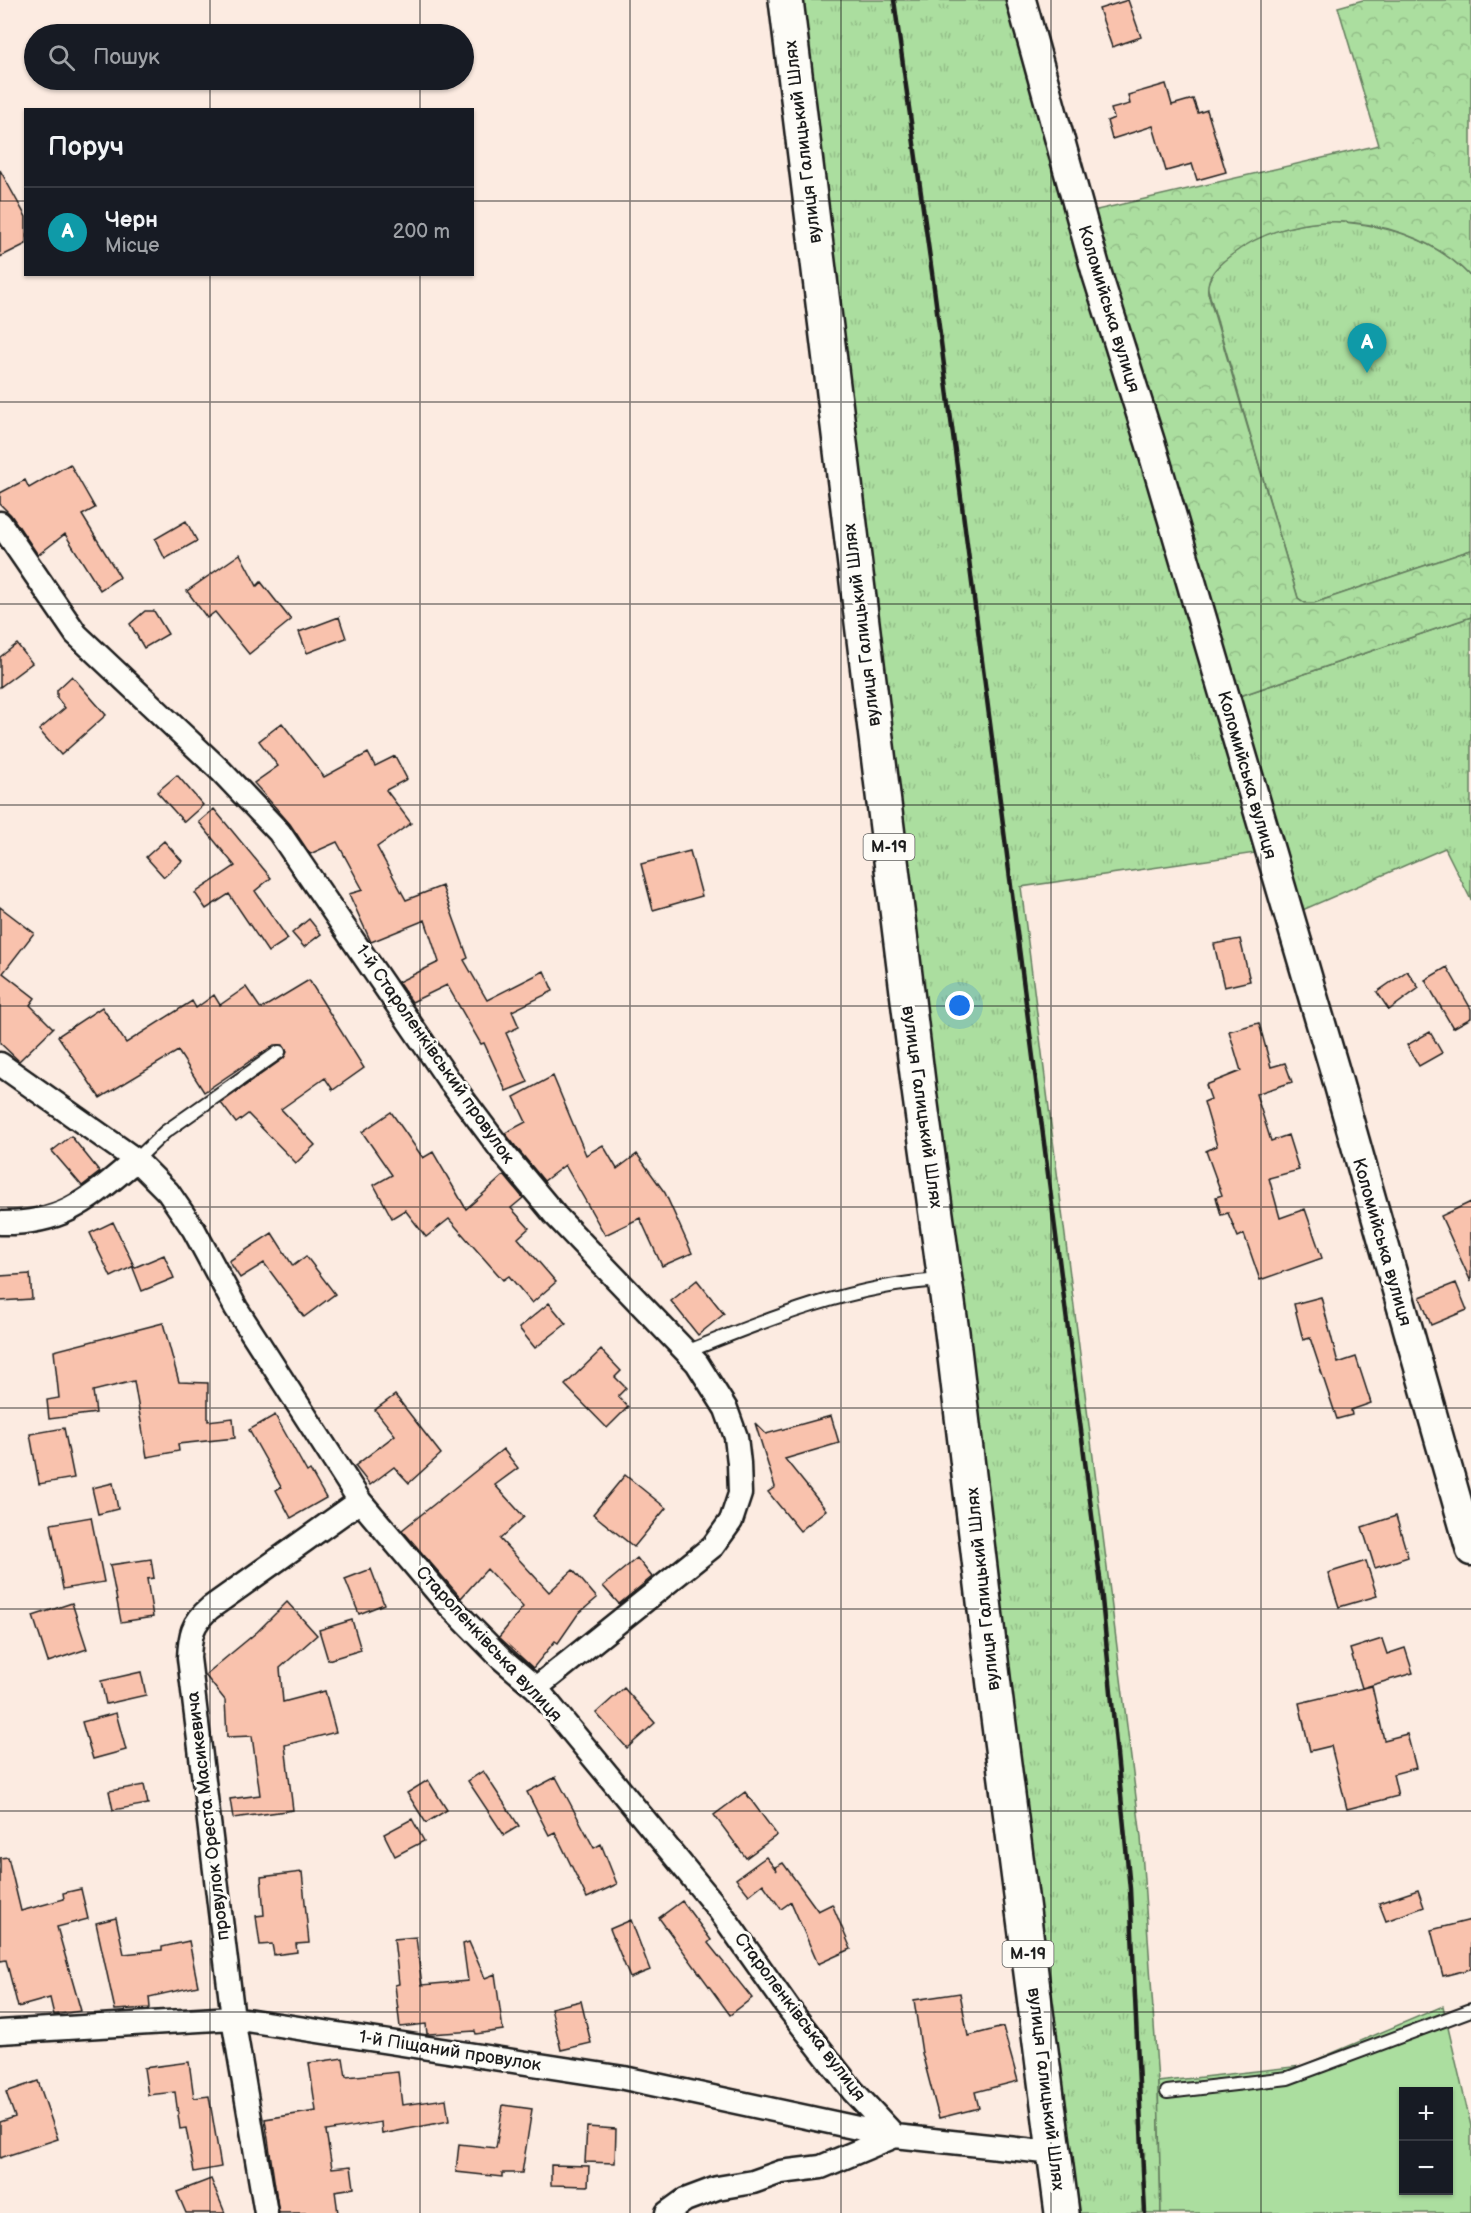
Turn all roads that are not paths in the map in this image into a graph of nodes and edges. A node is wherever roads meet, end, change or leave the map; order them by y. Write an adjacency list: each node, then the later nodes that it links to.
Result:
1 (786, 0): 8 (highway, вулиця Галицький Шлях / М-19)
2 (1021, 0): 11 (street, Коломийська вулиця)
3 (0, 523): 9 (street, 1-й Староленківський провулок)
4 (279, 1052): 6 (lane)
5 (0, 1064): 6 (street, Староленківська вулиця)
6 (136, 1160): 7 (street); 10 (street, Староленківська вулиця)
7 (0, 1223)
8 (945, 1280): 9 (lane); 18 (highway, вулиця Галицький Шлях / М-19)
9 (686, 1352): 12 (street, 1-й Староленківський провулок)
10 (360, 1501): 12 (street, Староленківська вулиця); 14 (street, провулок Ореста Масикевича)
11 (1471, 1551)
12 (536, 1688): 17 (street, Староленківська вулиця)
13 (1471, 2010): 16 (lane)
14 (233, 2018): 15 (street, 1-й Піщаний провулок); 17 (street, 1-й Піщаний провулок); 19 (street, провулок Ореста Масикевича)
15 (0, 2032)
16 (1167, 2092)
17 (895, 2136): 18 (street, 1-й Піщаний провулок); 20 (street)
18 (1054, 2153): 21 (highway, вулиця Галицький Шлях / М-19)
19 (266, 2213)
20 (667, 2213)
21 (1062, 2213)

